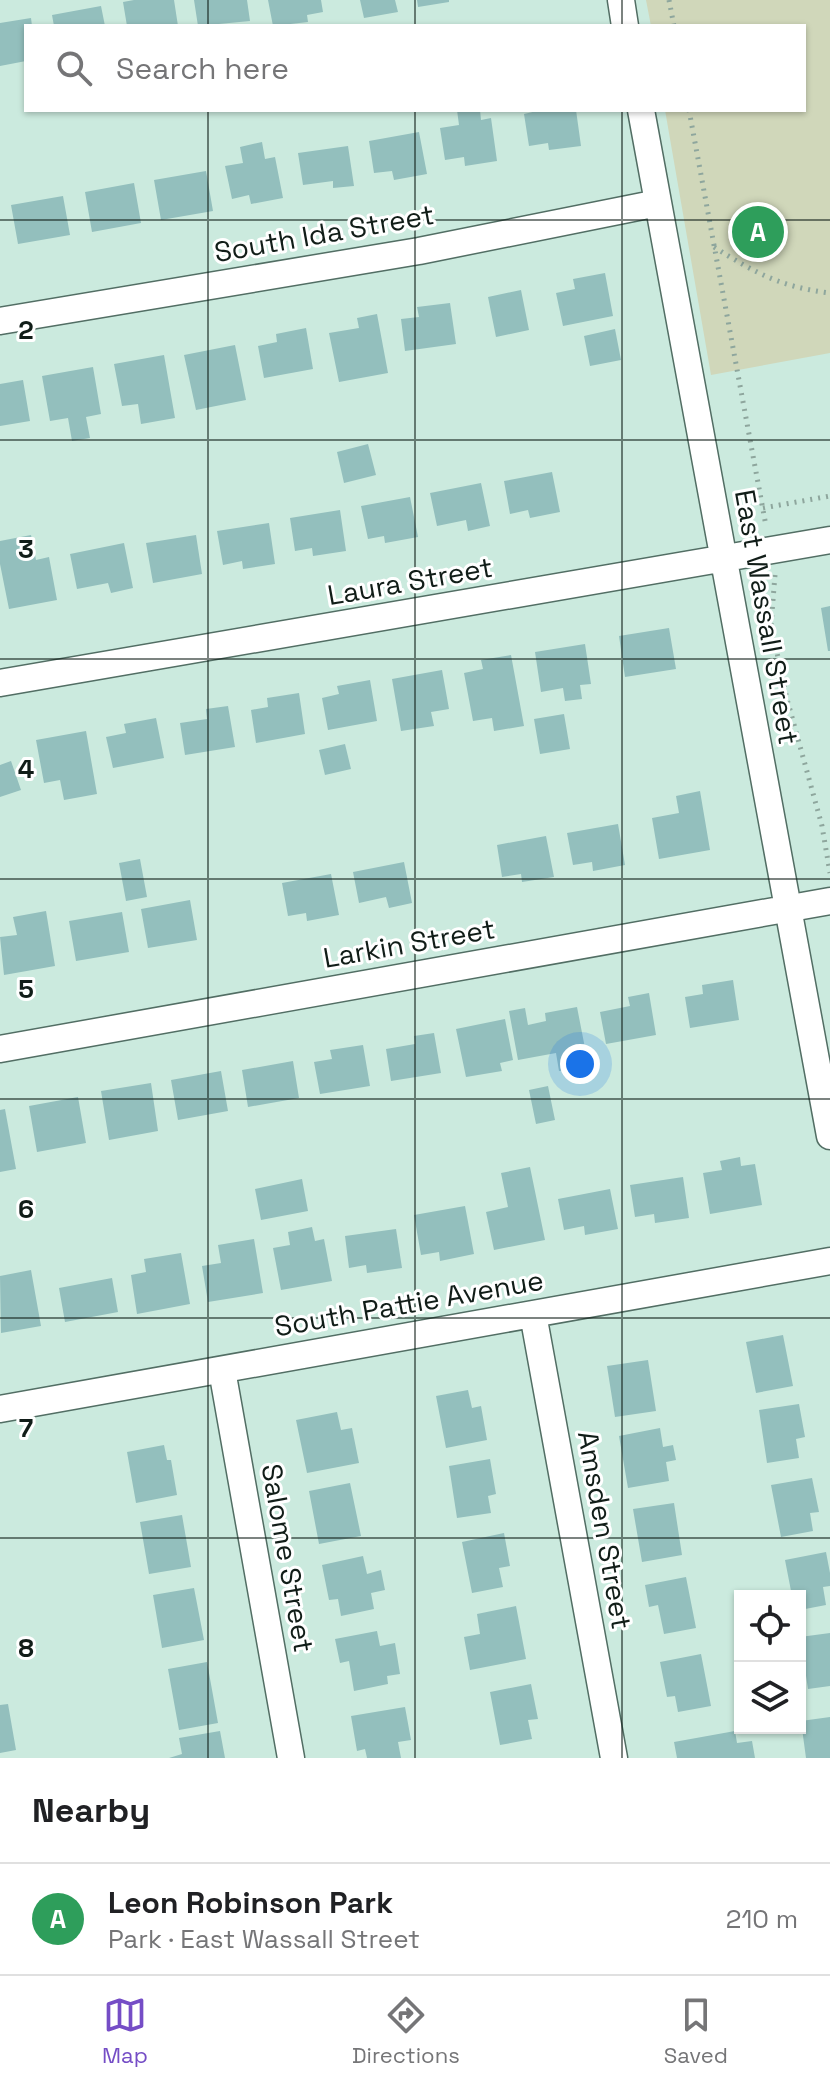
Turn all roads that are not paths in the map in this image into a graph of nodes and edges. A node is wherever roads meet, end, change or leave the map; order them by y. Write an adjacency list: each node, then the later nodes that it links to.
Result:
1 (621, 0): 2 (street)
2 (625, 24)
3 (641, 112): 4 (street, East Wassall Street)
4 (658, 203): 5 (street, South Ida Street); 7 (street, East Wassall Street)
5 (0, 321)
6 (830, 540): 7 (street, Laura Street)
7 (723, 559): 8 (street, Laura Street); 10 (street, East Wassall Street)
8 (0, 683)
9 (830, 901): 10 (street, Larkin Street)
10 (788, 908): 11 (street, Larkin Street); 12 (street, East Wassall Street)
11 (0, 1049)
12 (830, 1136)
13 (830, 1261): 14 (street, South Pattie Avenue)
14 (533, 1314): 15 (street, South Pattie Avenue); 18 (street, Amsden Street)
15 (222, 1370): 16 (street, South Pattie Avenue); 17 (street, Salome Street)
16 (0, 1409)
17 (291, 1758)
18 (614, 1758)

